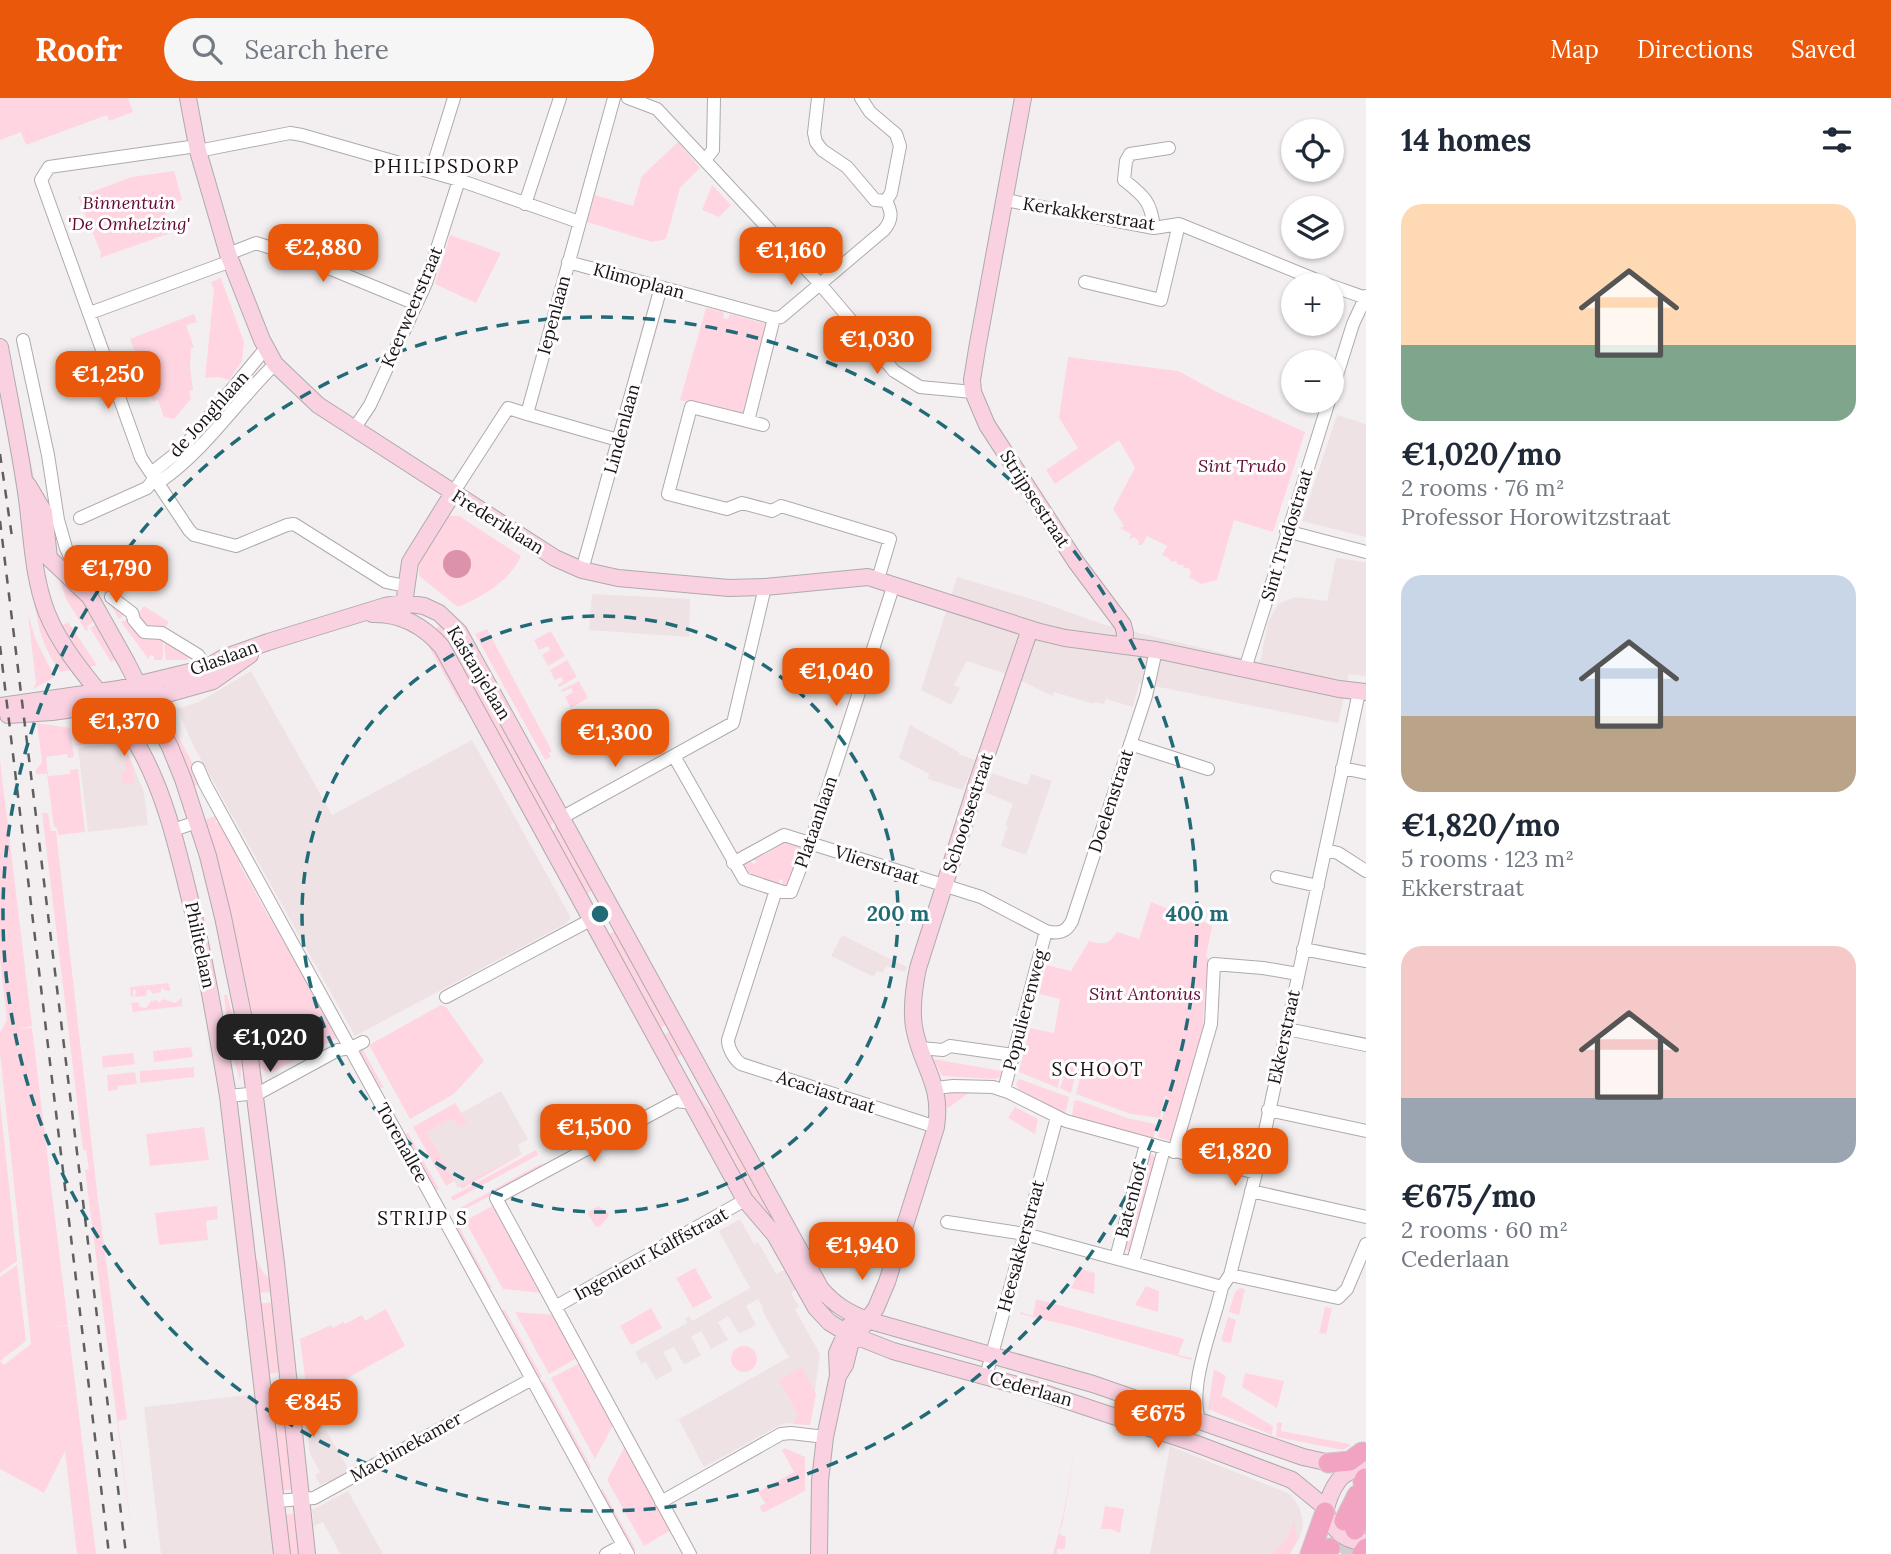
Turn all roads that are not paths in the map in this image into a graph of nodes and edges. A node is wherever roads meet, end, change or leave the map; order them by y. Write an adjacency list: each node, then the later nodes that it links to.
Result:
1 (188, 98): 10 (street, Frederiklaan)
2 (454, 98): 13 (street)
3 (560, 98): 17 (street)
4 (614, 98): 18 (street, Iepenlaan)
5 (628, 98): 12 (street)
6 (714, 98): 12 (street)
7 (818, 98): 16 (street)
8 (861, 98): 16 (street)
9 (1023, 98): 15 (street, Strijpsestraat)
10 (198, 148): 13 (street); 21 (street, Frederiklaan); 30 (street)
11 (1170, 148): 20 (street)
12 (705, 160): 25 (street)
13 (431, 172): 14 (street)
14 (459, 180): 17 (street); 29 (street, Keerweerstraat)
15 (1005, 200): 20 (street, Kerkakkerstraat); 37 (street, Strijpsestraat)
16 (886, 201): 25 (street)
17 (525, 204): 18 (street)
18 (579, 222): 22 (street, Iepenlaan)
19 (1179, 224): 20 (street, Kerkakkerstraat); 23 (street, Kerkakkerstraat); 24 (street)
20 (1154, 228)
21 (229, 258): 29 (street); 30 (street); 34 (street, Frederiklaan)
22 (568, 262): 26 (street, Klimoplaan); 40 (street, Iepenlaan)
23 (1298, 273)
24 (1085, 282)
25 (820, 284): 31 (street); 37 (street)
26 (661, 287): 31 (street, Klimoplaan); 44 (street, Lindenlaan)
27 (1344, 290): 28 (street, Kerkakkerstraat)
28 (1366, 297): 35 (street)
29 (416, 304): 43 (street, Keerweerstraat)
30 (90, 313): 46 (street)
31 (774, 318): 41 (street)
32 (23, 340): 56 (street)
33 (0, 348): 45 (street, Philitelaan)
34 (266, 348): 36 (street, Frederiklaan); 38 (street, de Jonghlaan)
35 (1344, 353)
36 (275, 364): 38 (street, de Jonghlaan); 43 (street, Frederiklaan)
37 (973, 392): 61 (street, Strijpsestraat)
38 (222, 412): 46 (street, de Jonghlaan)
39 (1325, 413): 49 (street, Sint Trudostraat)
40 (527, 414): 44 (street); 47 (street)
41 (748, 421): 42 (street); 52 (street)
42 (762, 425)
43 (354, 429): 47 (street, Frederiklaan)
44 (618, 440): 51 (street, Lindenlaan)
45 (24, 477): 56 (street, Philitelaan); 63 (street, Philitelaan)
46 (155, 478): 48 (street, de Jonghlaan); 54 (street)
47 (453, 493): 51 (street, Frederiklaan); 54 (street)
48 (80, 519)
49 (1286, 531): 50 (street); 64 (street, Sint Trudostraat)
50 (1366, 552)
51 (582, 570): 55 (street, Frederiklaan)
52 (878, 579): 53 (street, Frederiklaan); 55 (street, Frederiklaan)
53 (894, 584): 60 (street, Frederiklaan); 81 (street, Plataanlaan)
54 (405, 586): 58 (street)
55 (765, 587): 73 (street)
56 (90, 597): 66 (street, Philitelaan)
57 (111, 597): 65 (street)
58 (403, 610): 59 (street, Kastanjelaan); 78 (street, Kastanjelaan); 90 (street, Kastanjelaan)
59 (356, 615): 65 (street, Glaslaan)
60 (1030, 629): 61 (street, Frederiklaan); 86 (street, Schootsestraat)
61 (1124, 646): 62 (street)
62 (1156, 650): 64 (street); 72 (street, Doelenstraat)
63 (77, 665): 68 (street, Philitelaan); 69 (street)
64 (1245, 669): 67 (street)
65 (209, 674): 66 (street, Glaslaan)
66 (142, 691): 68 (street, Glaslaan); 79 (street, Philitelaan)
67 (1363, 692): 75 (street, Ekkerstraat)
68 (112, 697): 69 (street); 71 (street); 80 (street, Philitelaan)
69 (62, 698): 70 (street)
70 (0, 706)
71 (0, 715)
72 (1130, 744): 76 (street); 91 (street, Doelenstraat)
73 (676, 755): 78 (street); 83 (street)
74 (198, 768): 97 (street, Torenallee)
75 (1342, 768): 77 (street); 82 (street, Ekkerstraat)
76 (1209, 769)
77 (1366, 773)
78 (561, 818): 89 (street, Kastanjelaan)
79 (197, 822): 80 (street); 103 (street, Philitelaan)
80 (173, 830): 104 (street, Philitelaan)
81 (810, 844): 83 (street, Vlierstraat); 86 (street, Vlierstraat); 88 (street, Plataanlaan)
82 (1325, 850): 84 (street); 87 (street, Ekkerstraat)
83 (733, 863): 88 (street)
84 (1366, 872)
85 (1277, 877): 87 (street)
86 (944, 886): 91 (street, Vlierstraat); 99 (street, Schootsestraat)
87 (1318, 886): 92 (street, Ekkerstraat)
88 (776, 890): 108 (street, Acaciastraat)
89 (611, 909): 90 (street); 124 (street, Kastanjelaan)
90 (591, 919): 95 (street); 105 (street, Kastanjelaan)
91 (1046, 931): 100 (street, Populierenweg)
92 (1304, 949): 93 (street); 94 (street, Ekkerstraat)
93 (1366, 961)
94 (1298, 974): 96 (street, Ekkerstraat); 111 (street, Batenhof)
95 (446, 997)
96 (1287, 1029): 98 (street); 106 (street, Ekkerstraat)
97 (357, 1045): 103 (street); 128 (street, Torenallee)
98 (1366, 1045)
99 (920, 1048): 100 (street); 101 (street, Schootsestraat)
100 (1013, 1055): 102 (street, Populierenweg)
101 (936, 1088): 102 (street); 108 (street, Schootsestraat)
102 (1004, 1090): 107 (street)
103 (254, 1094): 104 (street); 133 (street, Philitelaan)
104 (228, 1096): 134 (street, Philitelaan)
105 (692, 1103): 114 (street, Kastanjelaan); 123 (street)
106 (1268, 1110): 109 (street); 112 (street, Ekkerstraat)
107 (1057, 1117): 110 (street); 117 (street, Heesakkerstraat)
108 (936, 1127): 124 (street, Schootsestraat)
109 (1366, 1131)
110 (1146, 1144): 111 (street); 119 (street, Batenhof)
111 (1169, 1150): 112 (street); 120 (street, Batenhof)
112 (1256, 1173): 113 (street, Ekkerstraat)
113 (1251, 1192): 115 (street); 121 (street, Ekkerstraat)
114 (745, 1200): 123 (street, Ingenieur Kalffstraat); 125 (street, Kastanjelaan)
115 (1366, 1217)
116 (947, 1222): 117 (street, Batenhof)
117 (1025, 1234): 119 (street, Batenhof); 126 (street, Heesakkerstraat)
118 (1366, 1244): 121 (street)
119 (1116, 1258): 120 (street, Batenhof)
120 (1133, 1262): 122 (street, Batenhof)
121 (1230, 1275): 122 (street, Ekkerstraat)
122 (1222, 1287): 129 (street, Ekkerstraat)
123 (555, 1307): 135 (street)
124 (862, 1318): 125 (street, Schootsestraat); 126 (street, Cederlaan)
125 (850, 1335): 127 (street, Cederlaan); 130 (street, Schootsestraat)
126 (992, 1354): 127 (street, Heesakkerstraat); 129 (street, Cederlaan)
127 (986, 1376): 136 (street, Cederlaan)
128 (532, 1379): 133 (street, Machinekamer); 139 (street, Torenallee)
129 (1199, 1420): 131 (street, Cederlaan)
130 (825, 1437): 135 (street); 145 (street, Schootsestraat)
131 (1328, 1463): 132 (main road)
132 (1363, 1474): 136 (street); 137 (main road)
133 (302, 1499): 134 (street, Machinekamer); 142 (street, Philitelaan)
134 (276, 1501): 141 (street, Philitelaan)
135 (661, 1502): 144 (street)
136 (1325, 1510): 137 (street, Cederlaan); 140 (main road)
137 (1355, 1531)
138 (1366, 1548): 147 (main road)
139 (625, 1549): 143 (street)
140 (1320, 1549): 146 (street)
141 (282, 1554)
142 (307, 1554)
143 (606, 1554)
144 (690, 1554)
145 (819, 1554)
146 (1299, 1554)
147 (1362, 1554)

